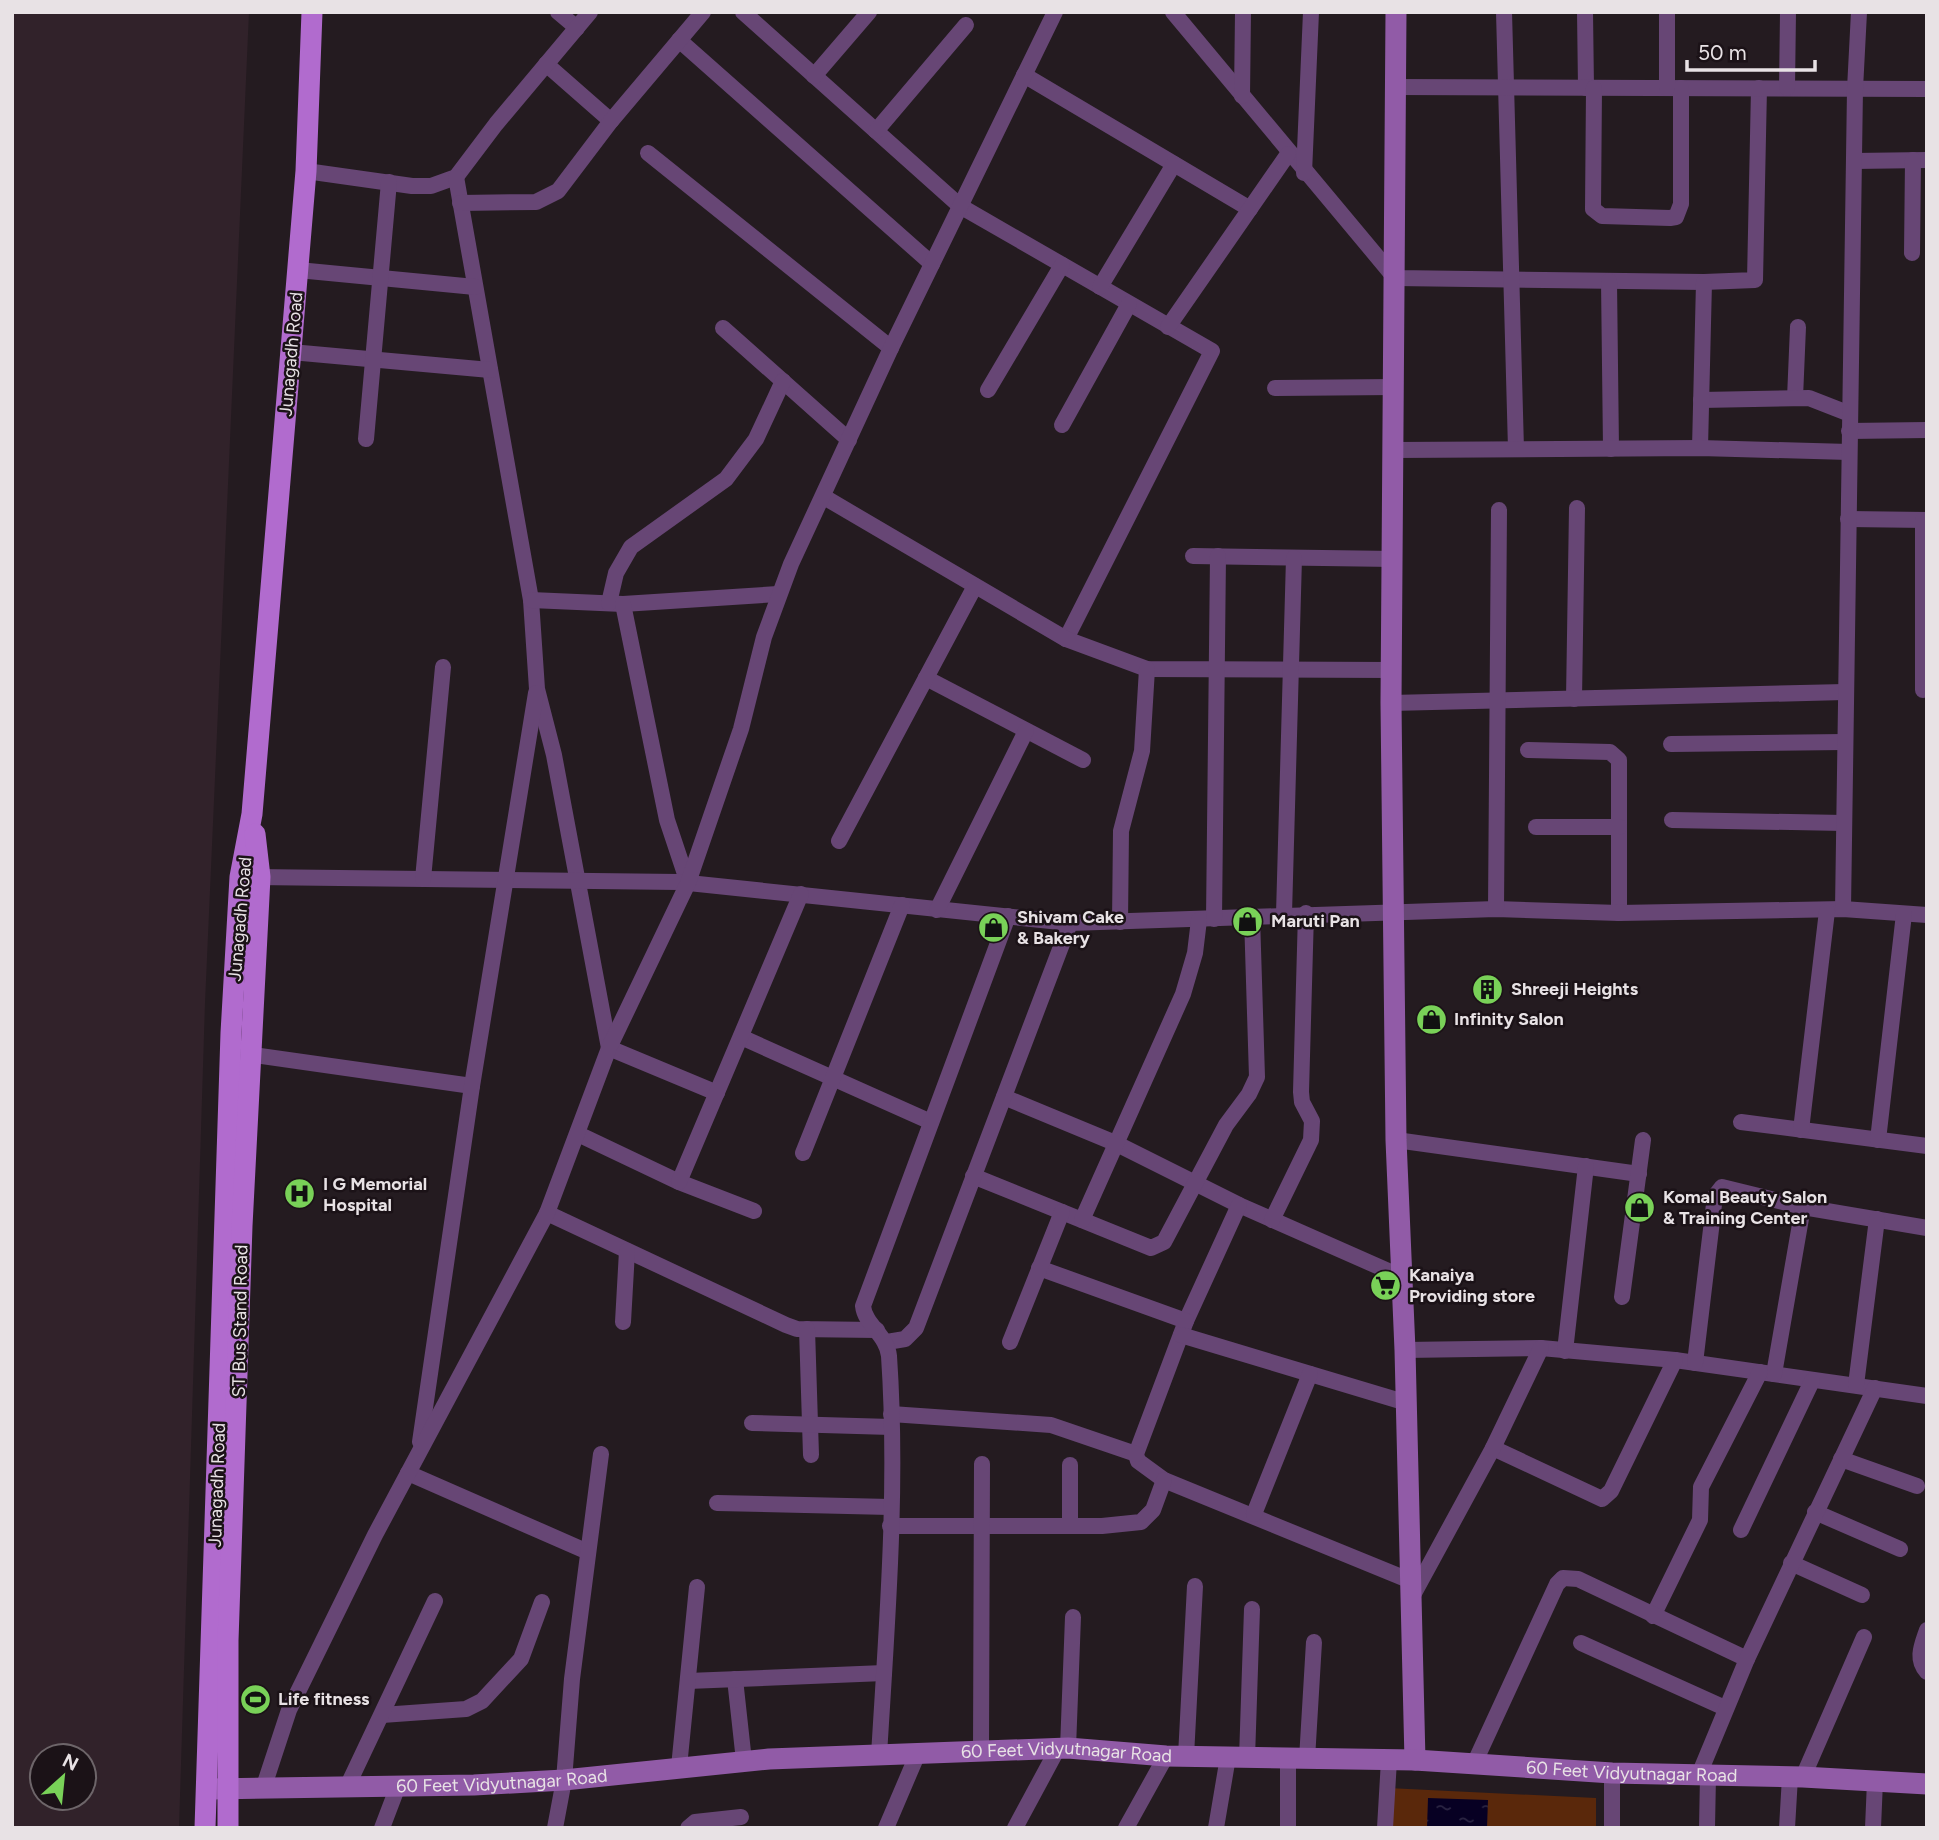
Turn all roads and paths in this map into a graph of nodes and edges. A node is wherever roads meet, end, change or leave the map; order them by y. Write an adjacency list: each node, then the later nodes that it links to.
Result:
1 (312, 12): 39 (main road, Junagadh Road)
2 (558, 12): 18 (street)
3 (590, 12): 18 (street)
4 (703, 12): 19 (street)
5 (869, 12): 22 (street)
6 (1055, 12): 21 (street)
7 (1173, 12): 31 (street)
8 (1243, 12): 31 (street)
9 (1311, 12): 40 (street)
10 (1396, 12): 23 (street)
11 (1504, 12): 24 (street)
12 (1585, 12): 25 (street)
13 (1667, 12): 26 (street)
14 (1788, 12): 28 (street)
15 (1859, 12): 29 (street)
16 (749, 14): 22 (street)
17 (966, 25): 33 (street)
18 (576, 28): 20 (street)
19 (679, 40): 32 (street); 47 (street)
20 (546, 64): 32 (street); 41 (street)
21 (1024, 75): 38 (street); 44 (street)
22 (814, 76): 33 (street)
23 (1395, 87): 24 (street); 51 (street)
24 (1506, 88): 25 (street); 52 (street)
25 (1590, 88): 26 (street); 26 (street)
26 (1674, 88): 27 (street)
27 (1759, 88): 28 (street); 54 (street)
28 (1787, 88): 29 (street)
29 (1855, 89): 30 (street); 36 (street)
30 (1927, 89)
31 (1242, 96): 35 (street)
32 (611, 121): 43 (street)
33 (876, 131): 44 (street)
34 (648, 153): 61 (street)
35 (1288, 154): 40 (street); 45 (street)
36 (1854, 160): 37 (street); 71 (street)
37 (1920, 160): 46 (street)
38 (1174, 164): 45 (street); 55 (street)
39 (306, 171): 42 (street); 49 (main road, Junagadh Road)
40 (1304, 173): 51 (street)
41 (456, 177): 42 (street); 43 (street)
42 (389, 182): 50 (street)
43 (460, 203): 56 (street)
44 (960, 206): 47 (street); 48 (street)
45 (1250, 209): 58 (street)
46 (1912, 253)
47 (932, 264): 61 (street)
48 (1062, 265): 55 (street); 68 (street)
49 (298, 270): 50 (street); 62 (main road, Junagadh Road)
50 (380, 278): 56 (street); 63 (street)
51 (1395, 278): 52 (street); 66 (street)
52 (1511, 280): 53 (street); 77 (street)
53 (1609, 281): 54 (street); 78 (street)
54 (1704, 282): 70 (street)
55 (1100, 286): 57 (street)
56 (475, 287): 64 (street)
57 (1129, 304): 58 (street); 72 (street)
58 (1168, 327): 95 (street)
59 (1798, 327): 69 (street)
60 (723, 328): 65 (street)
61 (891, 348): 76 (street)
62 (291, 352): 63 (street); 113 (main road, Junagadh Road)
63 (373, 360): 64 (street); 75 (street)
64 (490, 370): 93 (street)
65 (783, 381): 76 (street); 94 (street)
66 (1395, 387): 67 (street); 80 (street)
67 (1275, 388)
68 (988, 390)
69 (1796, 398): 70 (street); 71 (street)
70 (1701, 400): 79 (street)
71 (1850, 414): 74 (street)
72 (1062, 425)
73 (1927, 430): 74 (street)
74 (1849, 431): 81 (street)
75 (366, 439)
76 (849, 440): 82 (street)
77 (1516, 449): 78 (street); 80 (street)
78 (1611, 449): 79 (street)
79 (1700, 449): 81 (street)
80 (1395, 450): 90 (street)
81 (1849, 452): 85 (street)
82 (824, 497): 91 (street); 92 (street)
83 (1577, 508): 105 (street)
84 (1499, 510): 106 (street)
85 (1848, 519): 86 (street); 104 (street)
86 (1925, 520): 103 (street)
87 (1193, 556): 88 (street)
88 (1218, 556): 89 (street); 97 (street)
89 (1294, 558): 90 (street); 99 (street)
90 (1394, 559): 100 (street)
91 (975, 586): 95 (street); 101 (street)
92 (778, 594): 94 (street); 123 (street)
93 (531, 600): 94 (street); 102 (street)
94 (616, 603): 123 (street)
95 (1066, 639): 98 (street)
96 (443, 667): 120 (street)
97 (1217, 667): 98 (street); 99 (street); 137 (street)
98 (1147, 669): 138 (street)
99 (1290, 670): 100 (street); 132 (street)
100 (1392, 670): 107 (street)
101 (926, 678): 108 (street); 118 (street)
102 (537, 689): 121 (street); 122 (street)
103 (1923, 690)
104 (1845, 692): 105 (street); 109 (street)
105 (1574, 699): 106 (street)
106 (1498, 701): 107 (street); 127 (street)
107 (1391, 704): 129 (street)
108 (1026, 731): 112 (street); 126 (street)
109 (1844, 742): 110 (street); 115 (street)
110 (1671, 744)
111 (1528, 750): 117 (street)
112 (1083, 760)
113 (253, 814): 119 (main road, ST Bus Stand Road)
114 (1672, 820): 115 (street)
115 (1844, 822): 128 (street)
116 (1536, 827): 117 (street)
117 (1619, 827): 131 (street)
118 (839, 841)
119 (250, 877): 120 (street); 142 (main road, ST Bus Stand Road)
120 (423, 879): 121 (street)
121 (505, 881): 122 (street); 144 (street)
122 (578, 881): 123 (street); 141 (street)
123 (688, 883): 124 (street); 141 (street)
124 (801, 894): 125 (street); 140 (street)
125 (902, 905): 126 (street); 143 (street)
126 (937, 909): 135 (street)
127 (1496, 909): 129 (street); 131 (street)
128 (1835, 910): 131 (street); 133 (street); 149 (street)
129 (1394, 912): 130 (street); 151 (street)
130 (1306, 913): 132 (street); 169 (street)
131 (1619, 913)
132 (1283, 914): 136 (street)
133 (1903, 914): 134 (street); 153 (street)
134 (1927, 915)
135 (1008, 916): 139 (street); 147 (street)
136 (1252, 917): 137 (street); 160 (street)
137 (1207, 920): 138 (street); 154 (street)
138 (1120, 922): 139 (street)
139 (1070, 923): 146 (street)
140 (741, 1037): 143 (street); 145 (street)
141 (609, 1048): 145 (street); 150 (street)
142 (240, 1053): 144 (street); 257 (main road, Junagadh Road); 258 (main road, ST Bus Stand Road)
143 (834, 1077): 147 (street); 156 (street)
144 (472, 1086): 196 (street)
145 (717, 1093): 161 (street)
146 (1004, 1097): 154 (street); 159 (street)
147 (931, 1122): 178 (street)
148 (1741, 1122): 149 (street)
149 (1801, 1130): 153 (street)
150 (578, 1134): 161 (street); 166 (street)
151 (1396, 1140): 157 (street); 173 (street)
152 (1643, 1140): 158 (street)
153 (1878, 1140): 155 (street)
154 (1115, 1143): 160 (street); 168 (street)
155 (1927, 1146)
156 (803, 1153)
157 (1586, 1166): 158 (street); 182 (street)
158 (1639, 1174): 174 (street)
159 (973, 1176): 165 (street); 178 (street)
160 (1196, 1181): 162 (street); 168 (street)
161 (678, 1182): 164 (street)
162 (1239, 1205): 169 (street); 176 (street)
163 (1803, 1207): 167 (street); 184 (street); 185 (street)
164 (754, 1211)
165 (1062, 1212): 168 (street); 172 (street)
166 (547, 1213): 171 (street); 196 (street)
167 (1877, 1219): 170 (street); 188 (street)
168 (1082, 1220)
169 (1272, 1220): 173 (street)
170 (1927, 1228)
171 (627, 1251): 175 (street); 177 (street)
172 (1039, 1268): 176 (street); 179 (street)
173 (1402, 1277): 181 (street)
174 (1622, 1297)
175 (623, 1322)
176 (1184, 1328): 186 (street); 198 (street)
177 (807, 1329): 178 (street); 194 (street)
178 (882, 1336): 192 (street)
179 (1010, 1342)
180 (1541, 1349): 181 (street); 182 (street); 195 (street)
181 (1405, 1350): 191 (street)
182 (1565, 1351): 183 (street)
183 (1675, 1360): 184 (street); 195 (street)
184 (1695, 1363): 185 (street)
185 (1767, 1373): 187 (street); 224 (street)
186 (1311, 1374): 191 (street); 209 (street)
187 (1812, 1381): 188 (street); 213 (street)
188 (1856, 1385): 189 (street)
189 (1875, 1388): 190 (street); 200 (street)
190 (1926, 1391)
191 (1406, 1404): 219 (street)
192 (891, 1420): 194 (street); 198 (street); 207 (street)
193 (752, 1423): 194 (street)
194 (810, 1426): 199 (street)
195 (1493, 1448): 219 (street)
196 (418, 1454): 203 (street)
197 (601, 1454): 215 (street)
198 (1136, 1454): 204 (street)
199 (811, 1455)
200 (1841, 1459): 205 (street); 208 (street)
201 (982, 1464): 212 (street)
202 (1070, 1465): 210 (street)
203 (408, 1474): 215 (street); 259 (street)
204 (1164, 1480): 209 (street); 210 (street)
205 (1917, 1486)
206 (717, 1503): 207 (street)
207 (890, 1507): 211 (street)
208 (1815, 1511): 214 (street); 216 (street)
209 (1254, 1514): 219 (street)
210 (1070, 1525): 212 (street)
211 (890, 1526): 212 (street); 231 (street)
212 (982, 1526): 238 (street)
213 (1741, 1531)
214 (1900, 1549)
215 (588, 1552): 252 (street)
216 (1791, 1563): 220 (street); 230 (street)
217 (1195, 1586): 241 (street)
218 (697, 1587): 234 (street)
219 (1412, 1589): 245 (street)
220 (1862, 1595)
221 (435, 1601): 236 (street)
222 (542, 1602): 236 (street)
223 (1252, 1609): 242 (street)
224 (1653, 1616): 230 (street); 247 (street)
225 (1073, 1617): 237 (street)
226 (1927, 1630): 232 (street)
227 (1864, 1637): 251 (street)
228 (1314, 1642): 243 (street)
229 (1581, 1643): 235 (street)
230 (1747, 1659): 235 (street)
231 (884, 1672): 233 (street); 240 (street)
232 (1927, 1672)
233 (735, 1679): 234 (street); 246 (street)
234 (688, 1681): 248 (street)
235 (1725, 1708): 250 (street)
236 (382, 1715): 256 (street)
237 (1062, 1749): 238 (street, 60 Feet Vidyutnagar Road); 241 (street, 60 Feet Vidyutnagar Road); 267 (street)
238 (981, 1750): 239 (street, 60 Feet Vidyutnagar Road)
239 (918, 1753): 240 (street, 60 Feet Vidyutnagar Road); 266 (street)
240 (879, 1755): 246 (street, 60 Feet Vidyutnagar Road)
241 (1176, 1756): 242 (street, 60 Feet Vidyutnagar Road); 268 (street)
242 (1237, 1757): 243 (street, 60 Feet Vidyutnagar Road); 269 (street)
243 (1298, 1759): 244 (street, 60 Feet Vidyutnagar Road); 270 (street)
244 (1389, 1760): 245 (street, 60 Feet Vidyutnagar Road); 271 (street)
245 (1415, 1760): 247 (street, 60 Feet Vidyutnagar Road)
246 (744, 1762): 248 (street, 60 Feet Vidyutnagar Road)
247 (1474, 1764): 249 (street, 60 Feet Vidyutnagar Road)
248 (679, 1767): 252 (street, 60 Feet Vidyutnagar Road)
249 (1612, 1773): 250 (street, 60 Feet Vidyutnagar Road); 272 (street)
250 (1703, 1777): 251 (street, 60 Feet Vidyutnagar Road); 273 (street)
251 (1796, 1777): 253 (street, 60 Feet Vidyutnagar Road); 274 (street)
252 (564, 1780): 255 (street, 60 Feet Vidyutnagar Road); 264 (street)
253 (1875, 1782): 254 (street, 60 Feet Vidyutnagar Road); 275 (street)
254 (1927, 1784)
255 (398, 1786): 256 (street, 60 Feet Vidyutnagar Road); 263 (street)
256 (346, 1787): 259 (street, 60 Feet Vidyutnagar Road)
257 (207, 1789): 258 (street, 60 Feet Vidyutnagar Road); 261 (main road, Junagadh Road)
258 (229, 1789): 259 (street, 60 Feet Vidyutnagar Road); 262 (main road, ST Bus Stand Road)
259 (262, 1789)
260 (741, 1817): 265 (street)
261 (205, 1828)
262 (228, 1828)
263 (382, 1828)
264 (555, 1828)
265 (688, 1828)
266 (886, 1828)
267 (1015, 1828)
268 (1126, 1828)
269 (1216, 1828)
270 (1288, 1828)
271 (1385, 1828)
272 (1612, 1828)
273 (1707, 1828)
274 (1787, 1828)
275 (1872, 1828)

